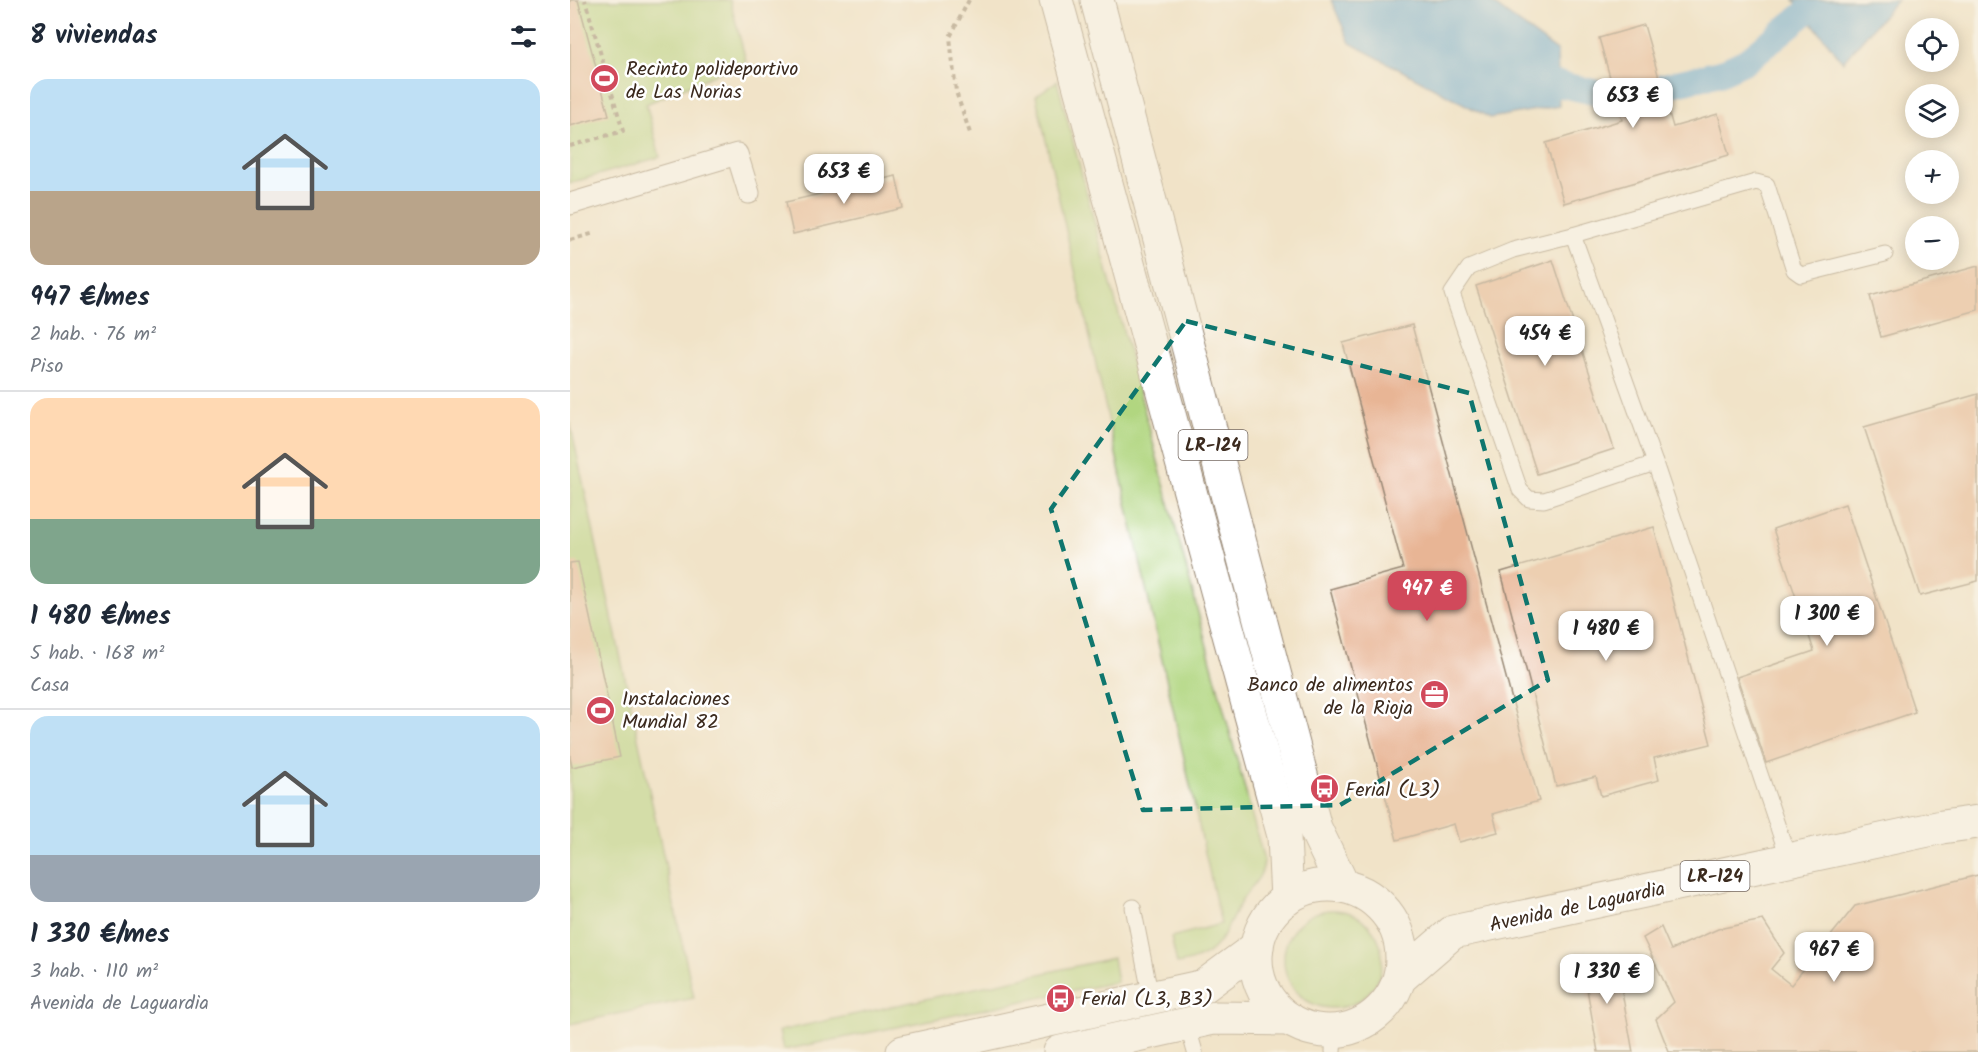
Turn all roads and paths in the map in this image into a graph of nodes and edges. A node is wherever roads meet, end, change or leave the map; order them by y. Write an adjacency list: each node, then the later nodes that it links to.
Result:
1 (585, 0): 6 (path)
2 (969, 0): 5 (path)
3 (1056, 0): 17 (main road, LR-124)
4 (1097, 0): 16 (main road, LR-124)
5 (970, 133)
6 (570, 146)
7 (749, 193): 8 (street)
8 (570, 204)
9 (595, 233): 11 (path)
10 (1573, 235): 12 (lane); 13 (lane); 13 (lane)
11 (570, 240)
12 (1885, 254)
13 (1655, 463): 15 (lane)
14 (1978, 822): 15 (main road, Avenida de Laguardia / LR-124)
15 (1789, 860): 20 (main road, Avenida de Laguardia / LR-124)
16 (1342, 886): 17 (main road, LR-124); 19 (main road, LR-124)
17 (1287, 898): 21 (main road, LR-124)
18 (1133, 907): 23 (lane)
19 (1389, 917): 20 (main road, LR-124); 22 (main road, LR-124)
20 (1453, 932): 22 (main road, Avenida de Laguardia / LR-124)
21 (1257, 947): 23 (main road); 24 (main road, LR-124)
22 (1402, 976): 26 (main road, LR-124)
23 (1151, 998): 27 (main road)
24 (1289, 1019): 25 (main road); 26 (main road, LR-124)
25 (1191, 1038): 28 (main road)
26 (1333, 1041)
27 (903, 1052)
28 (1060, 1052)

